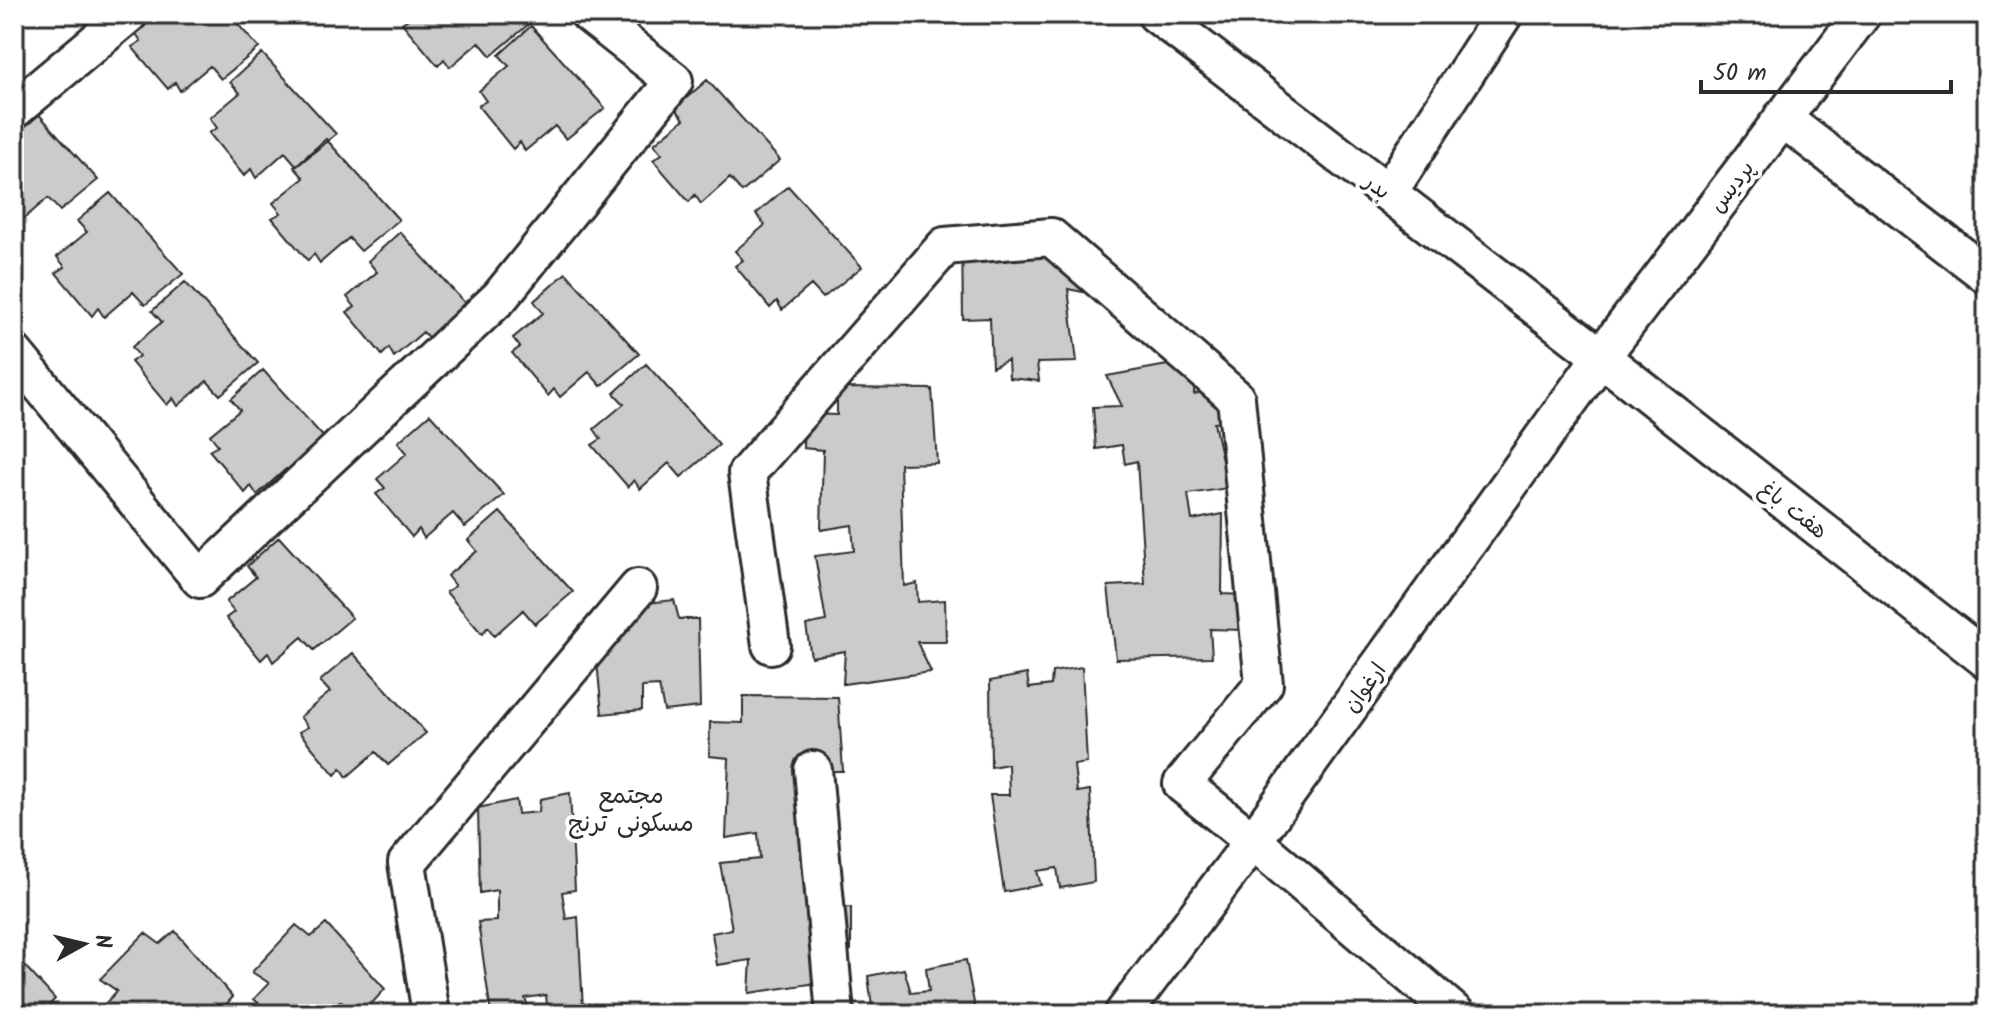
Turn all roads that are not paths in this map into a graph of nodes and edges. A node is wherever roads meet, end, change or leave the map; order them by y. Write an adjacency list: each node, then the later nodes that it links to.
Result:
1 (129, 14): 6 (street)
2 (589, 14): 10 (street)
3 (1504, 14): 8 (street)
4 (1862, 14): 7 (street, پردیس)
5 (1170, 18): 8 (street, بدر)
6 (14, 110)
7 (1782, 118): 9 (street); 11 (street, پردیس)
8 (1388, 193): 11 (street, بدر)
9 (1987, 275)
10 (14, 353)
11 (1601, 357): 14 (street, هفت باغ); 16 (street, ارغوان)
12 (638, 588): 17 (street)
13 (771, 645): 16 (street)
14 (1987, 660)
15 (813, 770): 18 (street)
16 (1253, 841): 19 (street, ارغوان); 20 (street)
17 (431, 1014)
18 (835, 1014)
19 (1123, 1014)
20 (1456, 1014)

